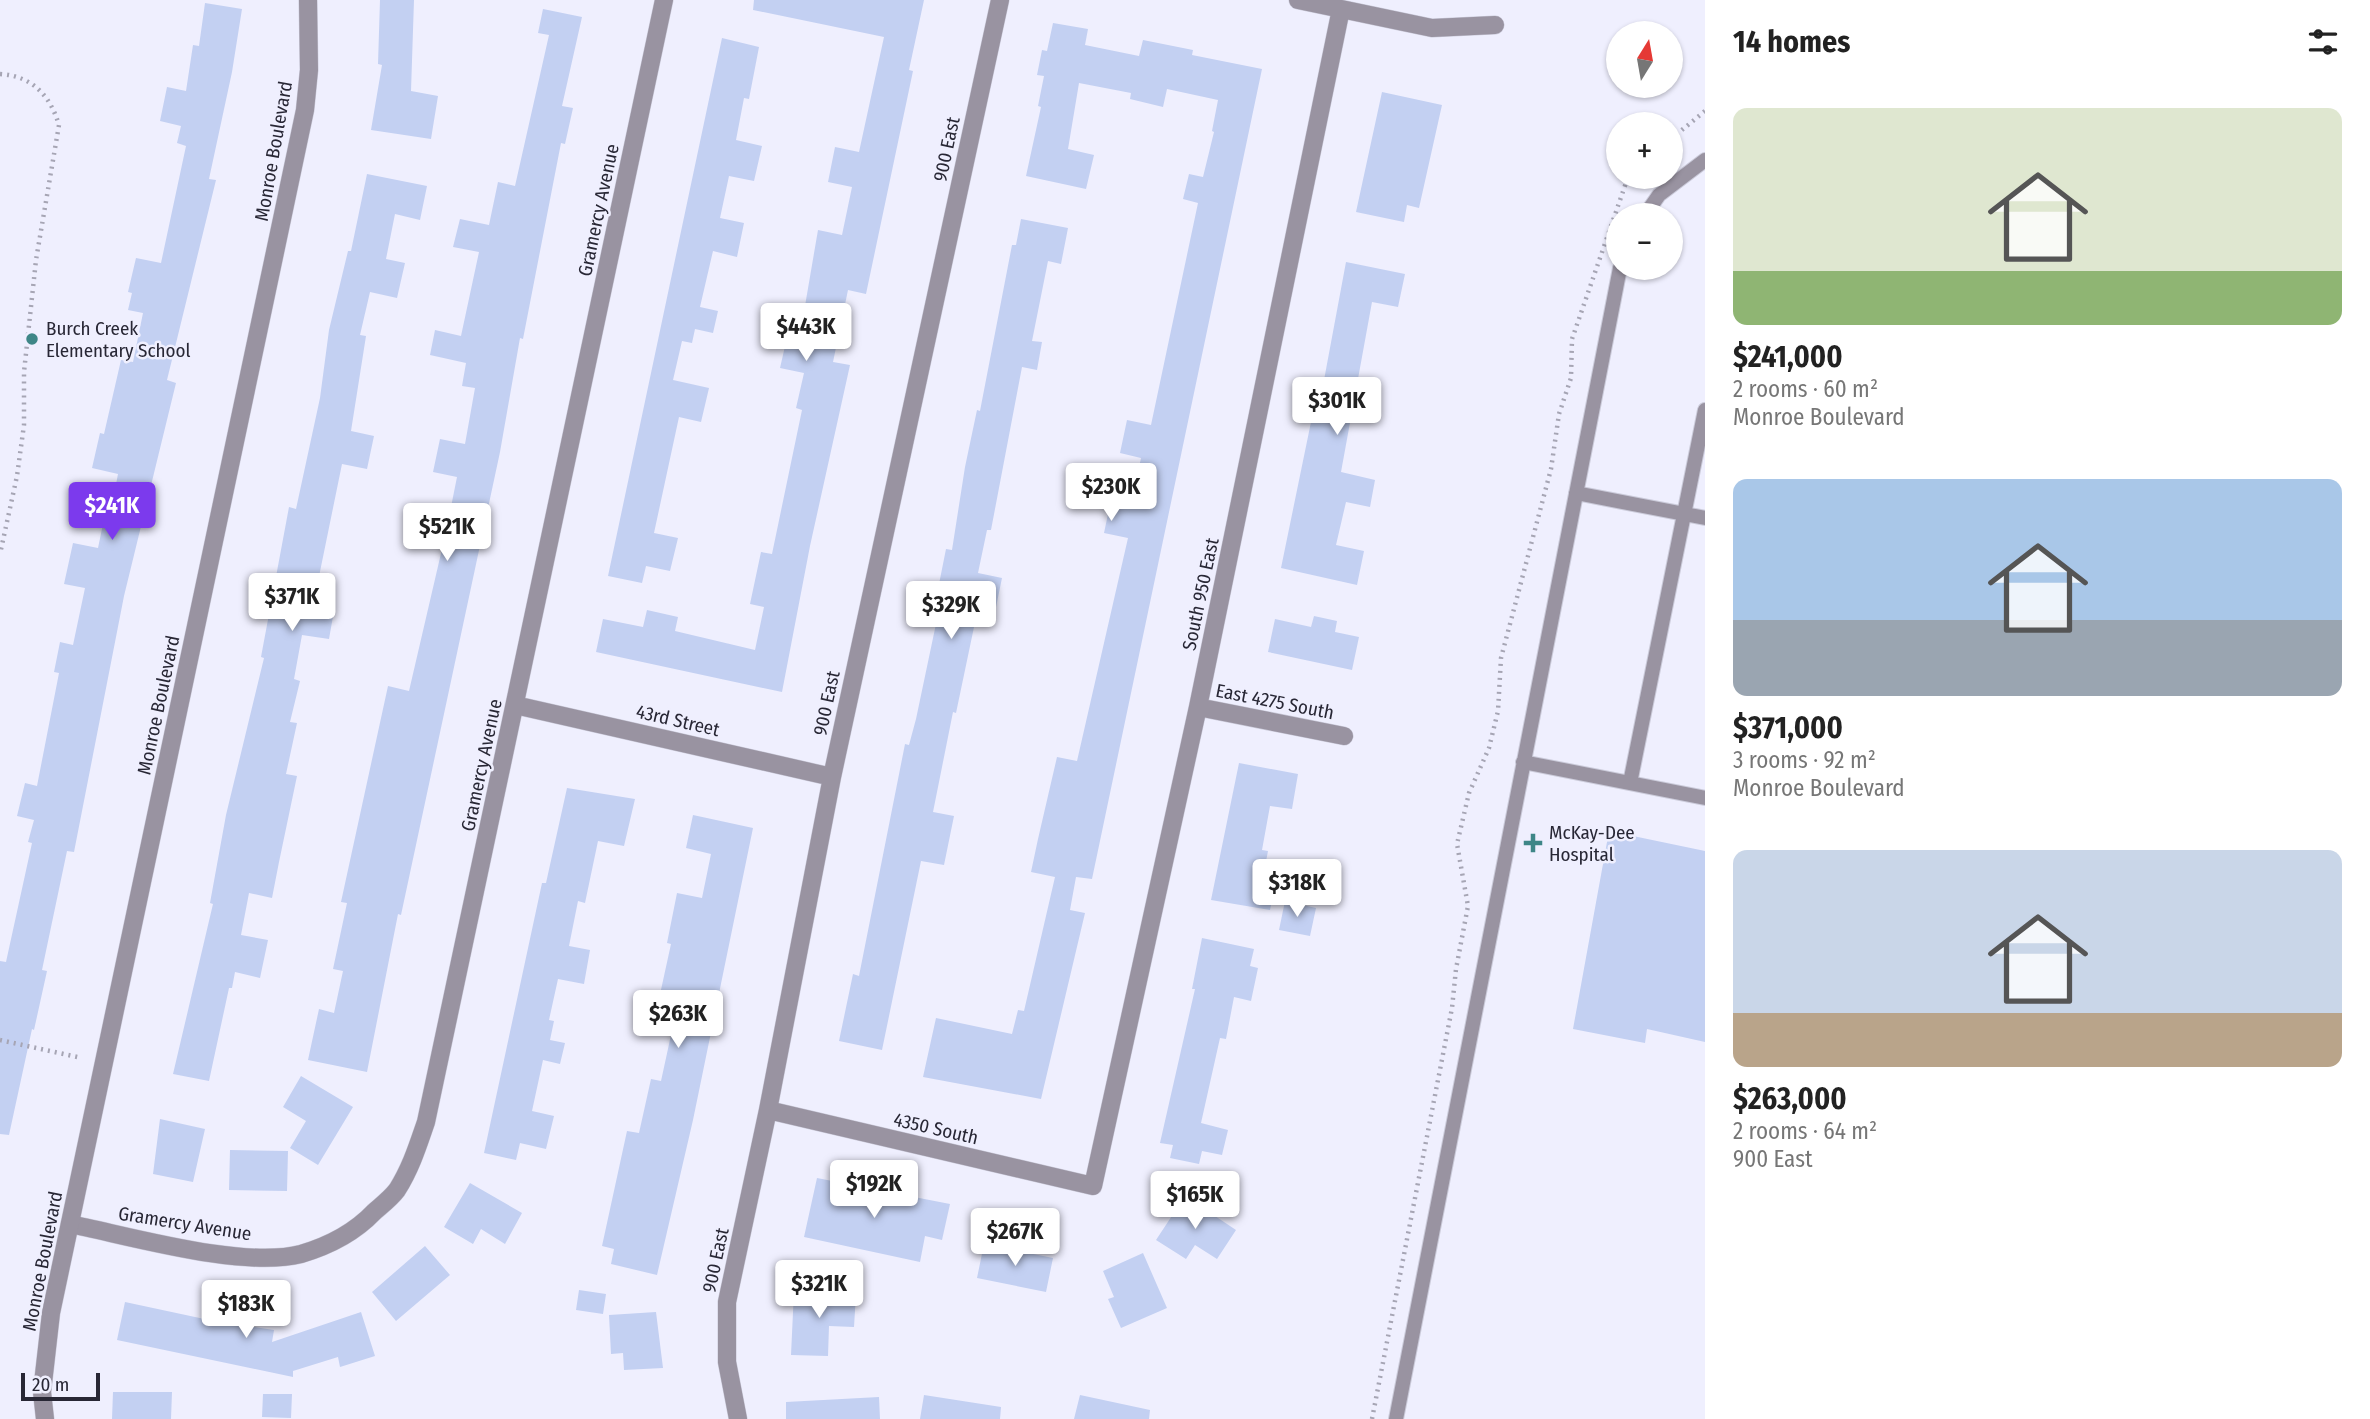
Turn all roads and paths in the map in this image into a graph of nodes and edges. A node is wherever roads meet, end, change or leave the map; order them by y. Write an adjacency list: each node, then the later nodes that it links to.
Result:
1 (308, 0): 30 (street, Monroe Boulevard)
2 (664, 0): 19 (street, Gramercy Avenue)
3 (1000, 0): 23 (street, 900 East)
4 (1298, 0): 5 (street)
5 (1341, 9): 6 (street); 20 (street, South 950 East)
6 (1495, 25)
7 (0, 74): 18 (path)
8 (1705, 111): 9 (path)
9 (1683, 129)
10 (1705, 160): 12 (lane)
11 (1624, 189): 33 (path)
12 (1653, 203)
13 (1618, 280): 15 (lane)
14 (1705, 410): 16 (lane)
15 (1576, 493): 16 (lane); 22 (lane)
16 (1684, 514): 17 (lane); 24 (lane)
17 (1705, 519)
18 (0, 554)
19 (515, 705): 23 (street, 43rd Street); 30 (street, Gramercy Avenue)
20 (1198, 707): 21 (street, East 4275 South); 29 (street, South 950 East)
21 (1344, 736)
22 (1523, 762): 24 (lane); 34 (lane)
23 (832, 776): 28 (street, 900 East)
24 (1630, 783): 25 (lane)
25 (1705, 798)
26 (0, 1040): 27 (path)
27 (82, 1058)
28 (768, 1110): 29 (street, 4350 South); 32 (street, 900 East)
29 (1093, 1186)
30 (70, 1223): 31 (street, Monroe Boulevard)
31 (45, 1419)
32 (738, 1419)
33 (1372, 1419)
34 (1396, 1419)

